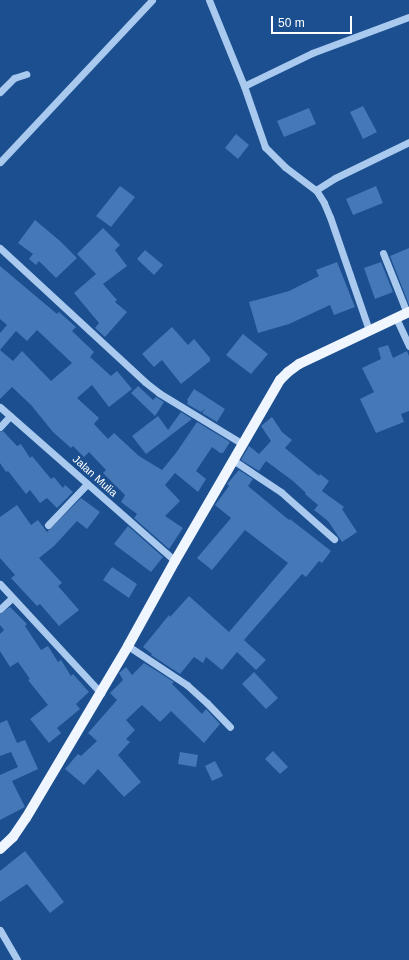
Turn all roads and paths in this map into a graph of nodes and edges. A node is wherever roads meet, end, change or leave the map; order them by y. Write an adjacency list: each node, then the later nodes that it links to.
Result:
1 (152, 0): 8 (street)
2 (209, 0): 5 (street)
3 (409, 17): 5 (street)
4 (26, 74): 6 (street)
5 (244, 86): 9 (street)
6 (0, 92)
7 (409, 142): 9 (street)
8 (0, 162)
9 (316, 190): 14 (street)
10 (0, 248): 19 (street)
11 (383, 253): 12 (street)
12 (408, 312): 13 (main road)
13 (396, 318): 14 (main road); 15 (street)
14 (369, 330): 19 (main road)
15 (409, 346)
16 (0, 407): 17 (street, Jalan Mulia)
17 (10, 416): 18 (street); 21 (street, Jalan Mulia)
18 (0, 427)
19 (243, 444): 20 (main road)
20 (233, 460): 23 (street); 24 (main road)
21 (87, 484): 22 (street); 24 (street, Jalan Mulia)
22 (48, 525)
23 (334, 539)
24 (175, 561): 28 (main road)
25 (0, 584): 26 (street)
26 (12, 598): 27 (street); 29 (street)
27 (0, 609)
28 (128, 646): 29 (main road); 30 (street)
29 (101, 693): 31 (main road)
30 (230, 727)
31 (0, 849)
32 (0, 930): 33 (street)
33 (17, 960)

